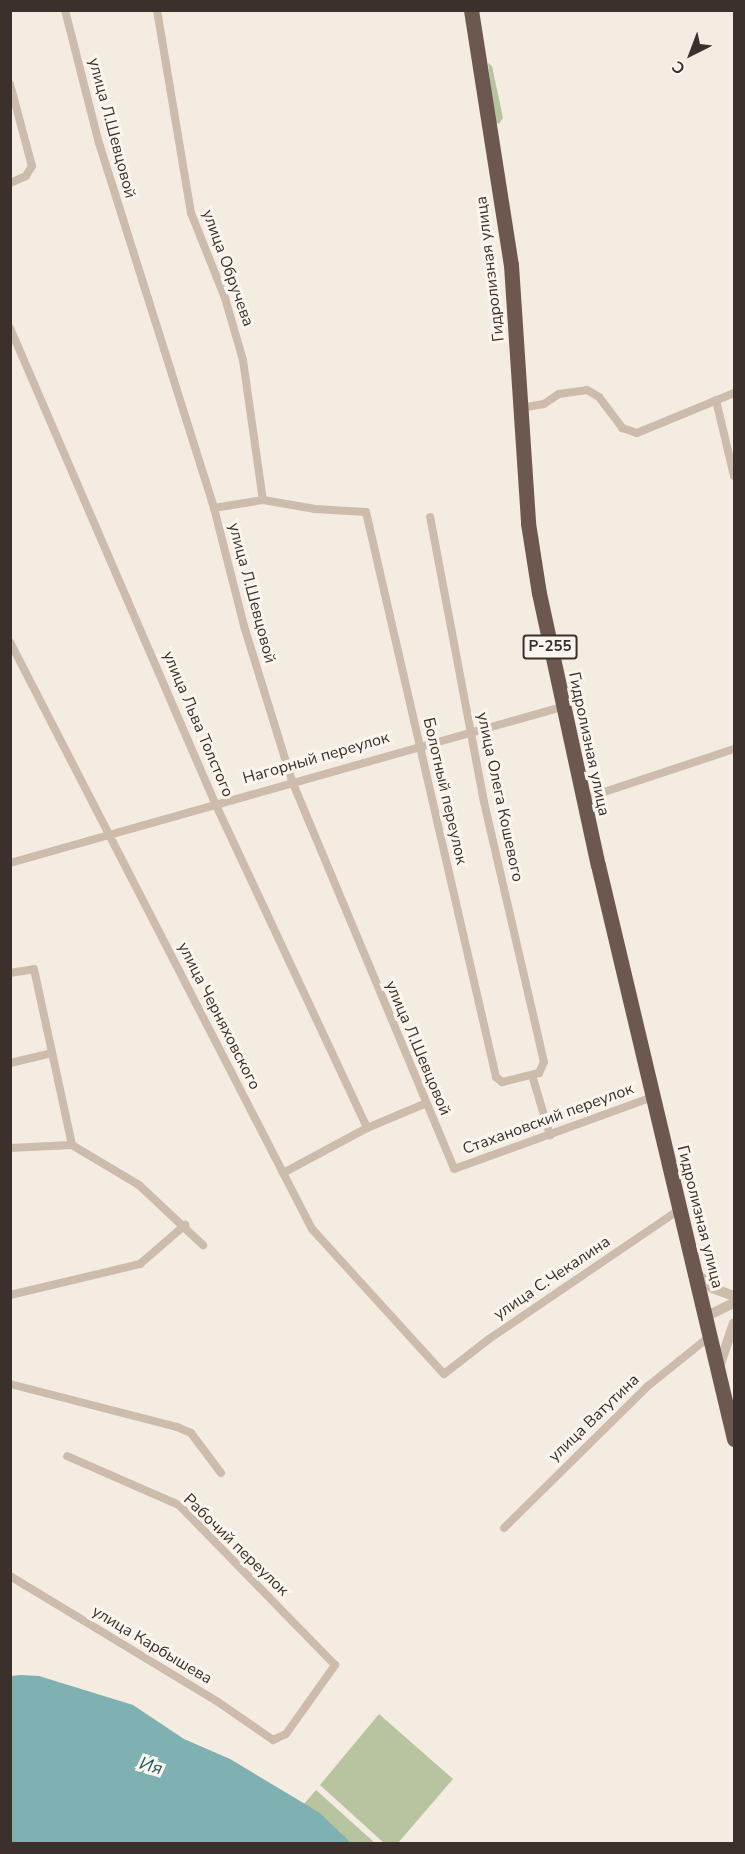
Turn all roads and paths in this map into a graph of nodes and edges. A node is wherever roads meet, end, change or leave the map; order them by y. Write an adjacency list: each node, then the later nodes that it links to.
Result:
1 (65, 10): 12 (street, улица Л.Шевцовой)
2 (157, 10): 11 (street, улица Обручева)
3 (471, 10): 9 (highway, Гидролизная улица / Р-255)
4 (10, 84): 5 (street)
5 (10, 183)
6 (10, 328): 21 (street, улица Льва Толстого)
7 (735, 393): 8 (street)
8 (716, 400): 9 (street); 10 (street)
9 (521, 408): 15 (highway, Гидролизная улица / Р-255)
10 (735, 476)
11 (263, 500): 12 (street); 17 (street, Болотный переулок)
12 (214, 508): 19 (street, улица Л.Шевцовой)
13 (430, 518): 16 (street, улица Олега Кошевого)
14 (10, 642): 22 (street, улица Черняховского)
15 (562, 707): 16 (street, Нагорный переулок); 20 (highway, Гидролизная улица / Р-255)
16 (470, 731): 17 (street, Нагорный переулок); 27 (street, улица Олега Кошевого)
17 (419, 745): 19 (street, Нагорный переулок); 27 (street, Болотный переулок)
18 (735, 749): 20 (street)
19 (292, 781): 21 (street, Нагорный переулок); 29 (street, улица Л.Шевцовой)
20 (583, 799): 28 (highway, Гидролизная улица / Р-255)
21 (215, 803): 22 (street, Нагорный переулок); 30 (street, улица Льва Толстого)
22 (108, 837): 23 (street, Нагорный переулок); 35 (street, улица Черняховского)
23 (10, 863)
24 (10, 973): 25 (street)
25 (52, 1053): 26 (street); 32 (street)
26 (10, 1063)
27 (532, 1075): 31 (street)
28 (653, 1097): 31 (street, Стахановский переулок); 36 (highway, Гидролизная улица / Р-255)
29 (424, 1104): 30 (street); 34 (street, улица Л.Шевцовой)
30 (367, 1128): 35 (street)
31 (550, 1135): 34 (street, Стахановский переулок)
32 (72, 1145): 33 (street); 37 (street)
33 (10, 1148)
34 (454, 1169)
35 (283, 1173): 47 (street, улица Черняховского)
36 (680, 1210): 39 (highway, Гидролизная улица / Р-255); 47 (street, улица С.Чекалина)
37 (185, 1225): 38 (street); 40 (street)
38 (203, 1245)
39 (695, 1272): 41 (street); 43 (highway, Гидролизная улица / Р-255)
40 (10, 1295)
41 (735, 1296)
42 (735, 1303): 43 (street)
43 (707, 1316): 45 (highway, Гидролизная улица / Р-255)
44 (735, 1323): 46 (street)
45 (710, 1336): 46 (highway, Гидролизная улица / Р-255); 52 (street, улица Ватутина)
46 (718, 1370): 49 (highway, Гидролизная улица / Р-255)
47 (444, 1374)
48 (10, 1384): 51 (street)
49 (735, 1439)
50 (67, 1456): 54 (street, Рабочий переулок)
51 (220, 1473)
52 (504, 1528)
53 (10, 1576): 54 (street, улица Карбышева)
54 (278, 1740)

